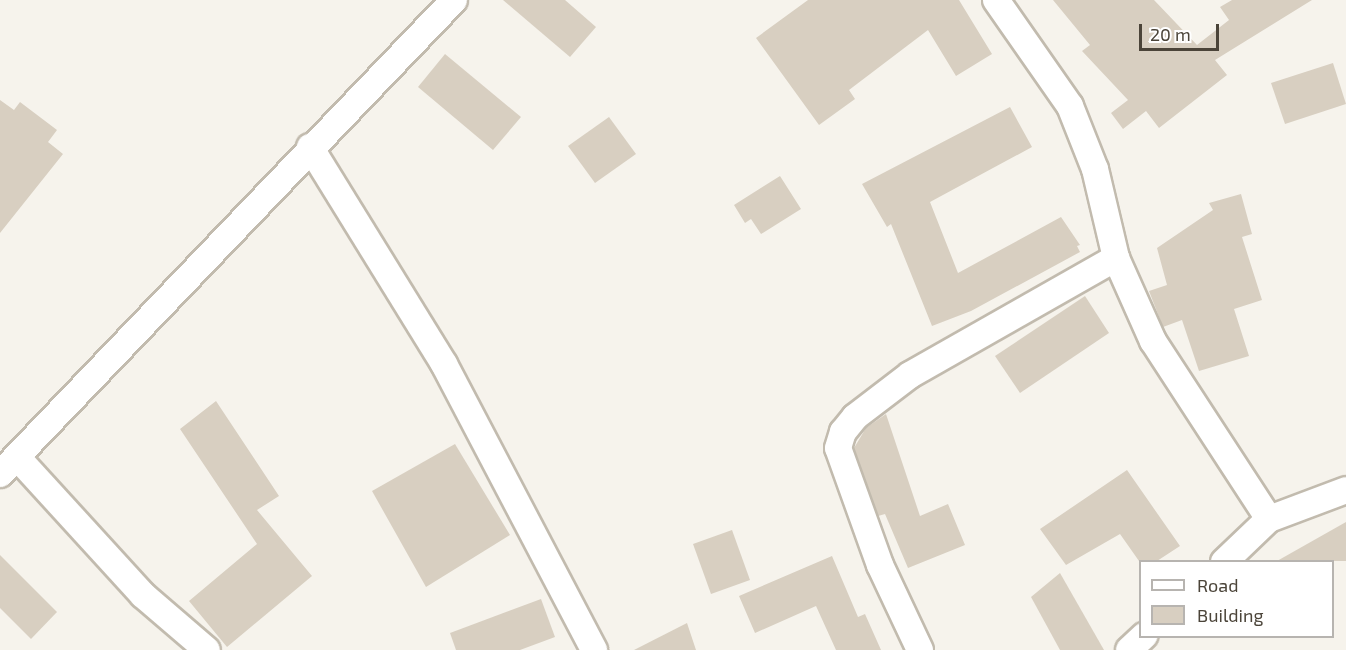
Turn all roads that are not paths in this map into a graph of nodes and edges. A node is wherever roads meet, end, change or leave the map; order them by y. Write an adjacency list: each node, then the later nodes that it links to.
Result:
1 (454, 0): 3 (street)
2 (996, 0): 4 (street)
3 (310, 147): 5 (street); 11 (street)
4 (1116, 258): 7 (street); 12 (street)
5 (8, 466): 10 (street)
6 (1346, 490): 7 (street)
7 (1269, 519): 8 (street)
8 (1225, 560)
9 (1142, 638): 13 (street)
10 (207, 650)
11 (594, 650)
12 (920, 650)
13 (1129, 650)

